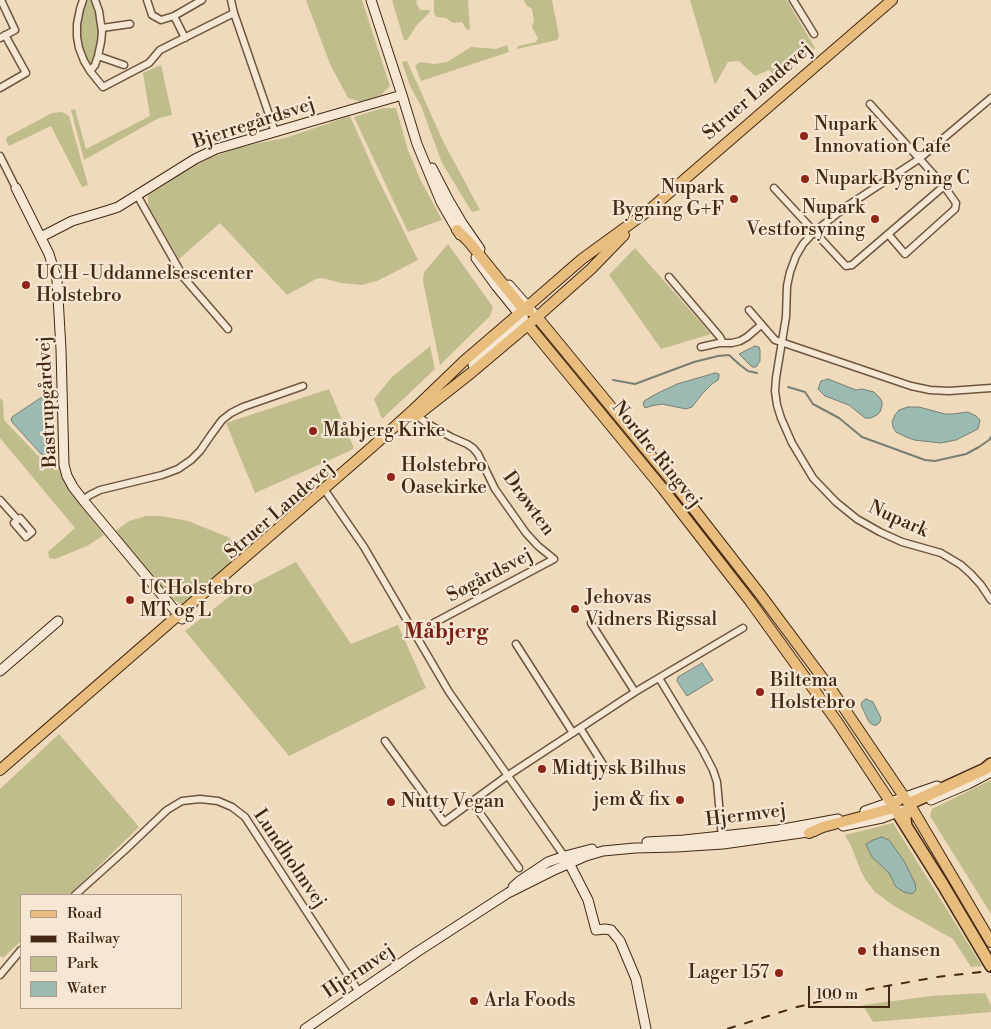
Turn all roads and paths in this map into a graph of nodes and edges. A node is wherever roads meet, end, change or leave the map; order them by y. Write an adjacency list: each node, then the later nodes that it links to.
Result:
1 (1, 0): 15 (street)
2 (83, 0): 19 (street)
3 (96, 0): 13 (street)
4 (147, 0): 11 (street)
5 (202, 0): 11 (street)
6 (231, 0): 10 (street)
7 (371, 0): 21 (street, Nordre Ringvej)
8 (794, 0): 14 (street)
9 (892, 0): 32 (main road, Struer Landevej)
10 (234, 13): 16 (street); 25 (street)
11 (174, 16): 16 (street)
12 (130, 24): 13 (street)
13 (102, 28): 17 (street)
14 (814, 34)
15 (3, 36): 20 (street)
16 (185, 38): 19 (street)
17 (98, 56): 18 (street); 19 (street)
18 (124, 65)
19 (90, 71)
20 (0, 88)
21 (402, 95): 24 (street, Nordre Ringvej); 25 (street, Bjerregårdsvej)
22 (991, 98): 27 (street, Nupark)
23 (870, 104): 27 (street)
24 (409, 115): 33 (street, Nordre Ringvej); 39 (street, Nordre Ringvej)
25 (275, 132): 31 (street, Bjerregårdsvej)
26 (0, 156): 29 (street, Bastrupgårdvej)
27 (919, 159): 28 (street); 34 (street, Nupark)
28 (944, 186): 35 (street); 35 (street)
29 (16, 188): 36 (street, Bastrupgårdvej)
30 (774, 188): 34 (street)
31 (137, 195): 36 (street, Bjerregårdsvej); 41 (street)
32 (648, 211): 39 (main road, Struer Landevej); 39 (main road, Struer Landevej)
33 (457, 230): 39 (main road)
34 (814, 232): 35 (street); 43 (street, Nupark)
35 (888, 234)
36 (41, 237): 50 (street, Bastrupgårdvej)
37 (669, 278): 42 (street)
38 (748, 310): 40 (street)
39 (530, 317): 47 (main road, Struer Landevej); 47 (main road, Struer Landevej); 73 (main road, Nordre Ringvej); 73 (main road, Nordre Ringvej)
40 (762, 325): 42 (street); 43 (street)
41 (228, 329)
42 (723, 343): 44 (street)
43 (782, 343): 46 (street); 53 (street, Nupark)
44 (701, 347)
45 (303, 386): 50 (street)
46 (991, 388)
47 (415, 413): 48 (main road, Struer Landevej); 52 (street, Drøwten)
48 (326, 490): 54 (main road, Struer Landevej); 58 (street)
49 (0, 500): 51 (street)
50 (83, 500): 54 (street, Bastrupgårdvej)
51 (18, 520)
52 (554, 559): 58 (street, Søgårdsvej)
53 (991, 600)
54 (180, 617): 68 (main road, Struer Landevej); 70 (main road, Struer Landevej)
55 (58, 621): 60 (street)
56 (591, 623): 62 (street)
57 (743, 628): 61 (street)
58 (414, 633): 71 (street)
59 (516, 644): 64 (street)
60 (0, 671)
61 (659, 678): 62 (street); 75 (street)
62 (635, 692): 63 (street)
63 (580, 728): 64 (street); 67 (street)
64 (572, 733): 71 (street)
65 (385, 740): 72 (street)
66 (991, 764): 73 (highway)
67 (606, 769)
68 (0, 770)
69 (991, 772): 73 (street, Hjermvej)
70 (0, 776)
71 (507, 776): 72 (street); 76 (street)
72 (472, 802): 77 (street)
73 (902, 807): 74 (main road); 75 (street, Hjermvej); 79 (main road); 81 (highway)
74 (809, 832): 75 (street, Hjermvej)
75 (722, 840): 76 (street, Hjermvej)
76 (567, 860): 83 (street, Hjermvej); 85 (street)
77 (519, 868)
78 (76, 894): 83 (street, Lundholmvej)
79 (991, 942)
80 (20, 951): 82 (street)
81 (991, 966)
82 (0, 975)
83 (359, 992): 84 (street, Hjermvej)
84 (305, 1029)
85 (646, 1029)

